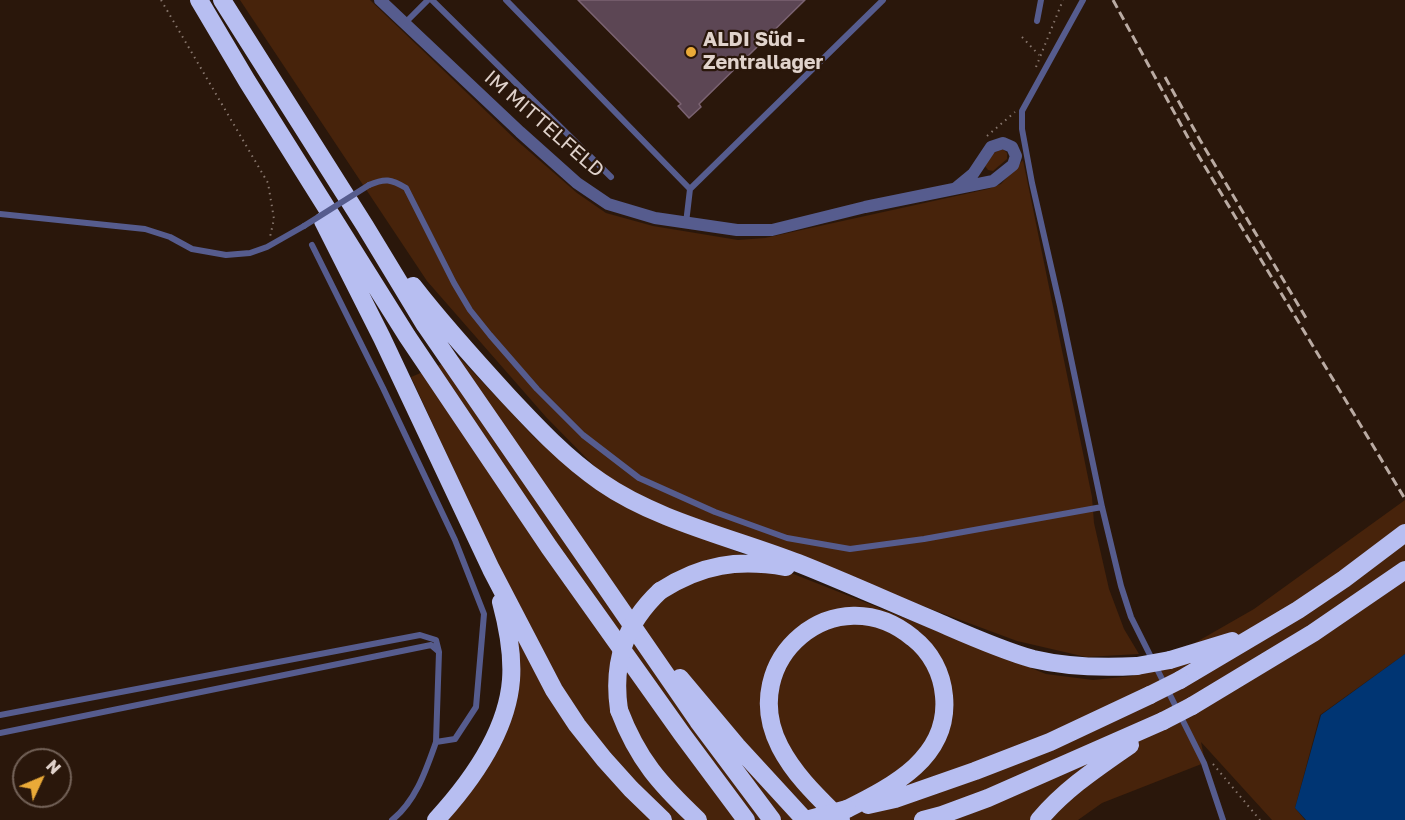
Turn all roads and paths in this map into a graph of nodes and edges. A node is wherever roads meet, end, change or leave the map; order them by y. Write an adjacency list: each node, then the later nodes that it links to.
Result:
1 (160, 0): 26 (path)
2 (199, 0): 17 (highway)
3 (222, 0): 24 (highway)
4 (380, 0): 12 (street, IM MITTELFELD)
5 (430, 0): 12 (lane); 19 (lane)
6 (506, 0): 21 (lane)
7 (883, 0): 21 (lane)
8 (1041, 0): 11 (lane)
9 (1063, 0): 14 (path)
10 (1083, 0): 16 (lane)
11 (1037, 21)
12 (405, 23): 23 (street, IM MITTELFELD)
13 (1022, 38): 14 (path)
14 (1040, 56): 15 (path)
15 (1036, 67)
16 (1022, 111): 18 (path); 27 (lane)
17 (283, 139): 29 (highway); 45 (highway)
18 (991, 147): 20 (street); 20 (street, IM MITTELFELD)
19 (611, 177)
20 (956, 188): 23 (street, IM MITTELFELD)
21 (690, 189): 23 (lane)
22 (0, 214): 26 (lane)
23 (686, 223)
24 (365, 226): 31 (highway); 32 (highway)
25 (312, 245): 38 (lane)
26 (267, 247): 27 (lane, bridge)
27 (1102, 507): 50 (lane)
28 (1405, 533): 33 (highway)
29 (491, 569): 42 (highway); 43 (highway)
30 (1405, 570): 36 (highway, bridge)
31 (829, 576): 33 (highway, bridge); 44 (highway, bridge)
32 (611, 596): 46 (highway); 47 (highway)
33 (1262, 632): 40 (highway, bridge)
34 (439, 652): 35 (lane); 37 (lane); 38 (lane)
35 (0, 715)
36 (1163, 721): 48 (highway); 49 (highway)
37 (0, 733)
38 (436, 742): 41 (lane)
39 (1208, 758): 51 (path)
40 (844, 814): 40 (highway); 47 (highway, bridge)
41 (392, 820)
42 (436, 820)
43 (663, 820)
44 (698, 820)
45 (746, 820)
46 (772, 820)
47 (806, 820)
48 (923, 820)
49 (1039, 820)
50 (1223, 820)
51 (1260, 820)

